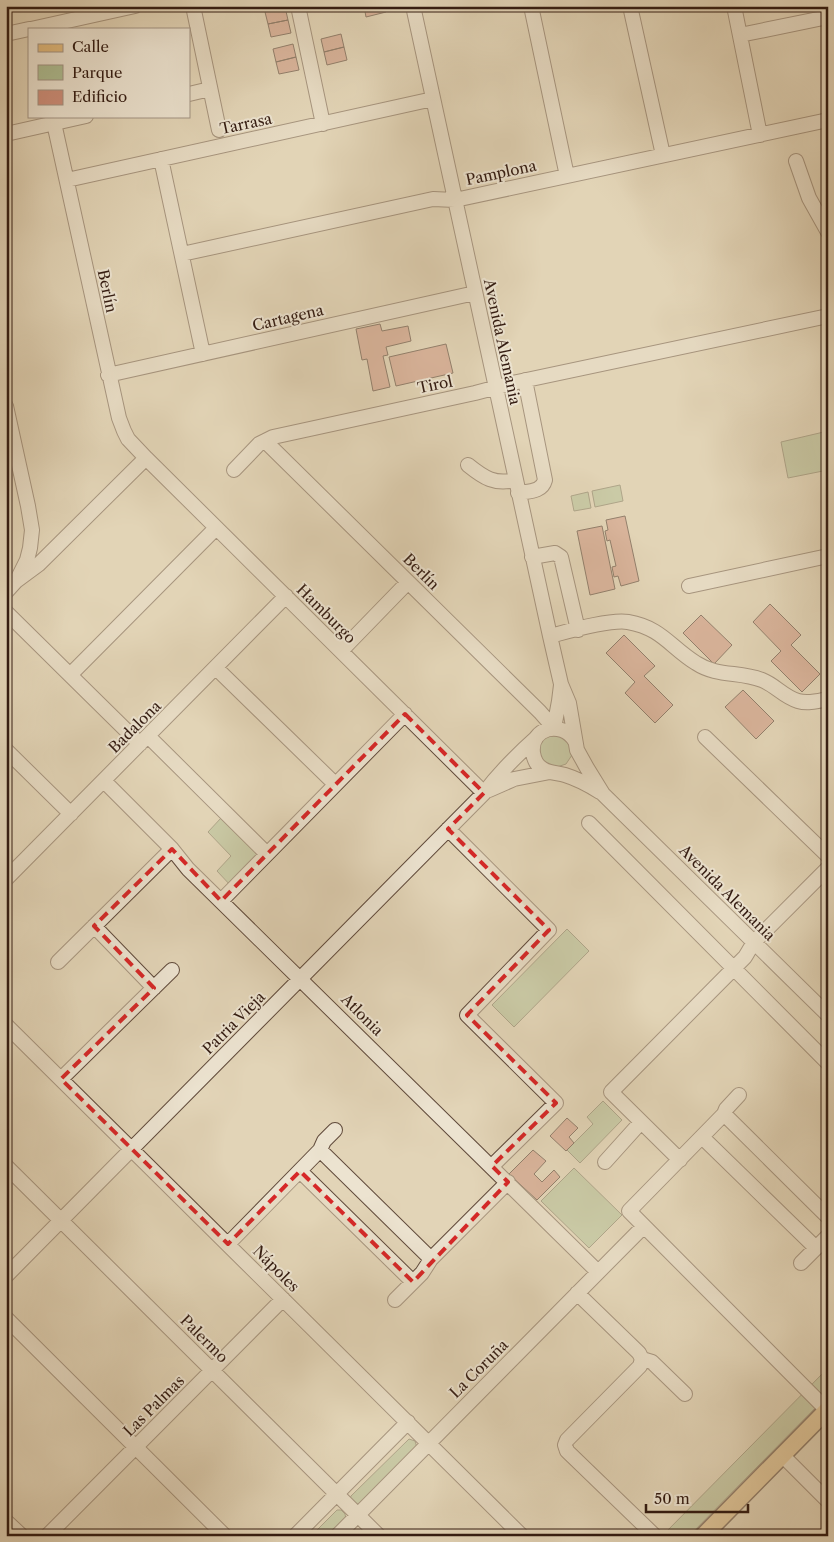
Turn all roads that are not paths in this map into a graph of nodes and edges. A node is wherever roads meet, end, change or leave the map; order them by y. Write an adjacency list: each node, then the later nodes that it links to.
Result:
1 (135, 6): 9 (street)
2 (193, 6): 13 (street)
3 (298, 6): 19 (street)
4 (413, 6): 15 (street, Avenida Alemania)
5 (531, 6): 26 (street)
6 (630, 6): 23 (street)
7 (734, 6): 12 (street)
8 (828, 17): 12 (street)
9 (35, 28)
10 (28, 29): 11 (street)
11 (6, 34)
12 (740, 36): 22 (street)
13 (210, 89): 14 (street); 20 (street)
14 (190, 94)
15 (433, 99): 19 (street, Tarrasa); 28 (street, Avenida Alemania)
16 (77, 118): 18 (street)
17 (828, 120): 22 (street, Pamplona)
18 (54, 123): 21 (street); 27 (street, Berlín)
19 (323, 124): 24 (street, Tarrasa)
20 (219, 130)
21 (6, 134)
22 (760, 135): 23 (street, Pamplona)
23 (664, 155): 26 (street, Pamplona)
24 (161, 159): 27 (street, Tarrasa); 30 (street)
25 (796, 161): 29 (street)
26 (567, 176): 28 (street, Pamplona)
27 (66, 180): 34 (street, Berlín)
28 (455, 200): 30 (street, Pamplona); 31 (street, Avenida Alemania)
29 (828, 232)
30 (182, 254): 33 (street)
31 (475, 293): 33 (street, Cartagena); 36 (street, Avenida Alemania)
32 (828, 316): 35 (street, Tirol)
33 (203, 354): 34 (street, Cartagena)
34 (108, 375): 39 (street, Berlín)
35 (525, 380): 36 (street, Tirol); 42 (street)
36 (495, 388): 38 (street, Tirol); 42 (street, Avenida Alemania)
37 (6, 406): 46 (street)
38 (265, 441): 41 (street, Tirol); 47 (street, Berlín)
39 (146, 458): 43 (street, Hamburgo); 46 (street)
40 (468, 466): 42 (street)
41 (234, 470)
42 (517, 486): 45 (street, Avenida Alemania)
43 (216, 528): 50 (street, Hamburgo); 56 (street)
44 (828, 556): 48 (street)
45 (532, 557): 52 (street); 53 (street, Avenida Alemania)
46 (16, 581): 49 (street)
47 (408, 582): 54 (street); 60 (street, Berlín)
48 (689, 586)
49 (6, 592)
50 (286, 596): 54 (street, Hamburgo); 55 (street, Badalona)
51 (6, 612): 56 (street)
52 (578, 630): 53 (street); 58 (street)
53 (550, 636): 57 (street, Avenida Alemania)
54 (341, 651): 59 (street, Hamburgo)
55 (216, 668): 63 (street, Badalona); 68 (street)
56 (70, 675): 63 (street)
57 (561, 684): 60 (street, Avenida Alemania); 64 (street, Avenida Alemania)
58 (828, 700)
59 (405, 714): 68 (street); 69 (street, Hamburgo)
60 (554, 728): 62 (street); 64 (street, Avenida Alemania)
61 (704, 737): 76 (street)
62 (536, 738): 66 (street, Avenida Alemania); 69 (street, Patria Vieja)
63 (144, 740): 67 (street, Badalona); 75 (street)
64 (576, 745): 66 (street); 70 (street, Avenida Alemania)
65 (6, 750): 71 (street)
66 (553, 772): 69 (street, Patria Vieja); 70 (street, Avenida Alemania)
67 (104, 781): 71 (street, Badalona); 74 (street, Atlonia)
68 (335, 784): 75 (street)
69 (484, 793): 73 (street, Patria Vieja)
70 (603, 794): 81 (street, Avenida Alemania)
71 (71, 814): 78 (street, Badalona)
72 (589, 823): 83 (street)
73 (448, 829): 85 (street, Patria Vieja); 101 (street)
74 (172, 849): 79 (street, Atlonia); 80 (street)
75 (267, 854): 79 (street)
76 (828, 856)
77 (828, 868): 81 (street)
78 (6, 879)
79 (221, 901): 85 (street, Atlonia)
80 (94, 926): 82 (street); 86 (street)
81 (754, 942): 83 (street); 87 (street, Avenida Alemania)
82 (58, 962)
83 (733, 968): 89 (street); 93 (street)
84 (172, 970): 86 (street)
85 (301, 978): 96 (street, Patria Vieja); 101 (street, Atlonia)
86 (154, 988): 90 (street)
87 (828, 1015)
88 (6, 1025): 90 (street, Nápoles)
89 (828, 1063)
90 (61, 1079): 96 (street, Nápoles)
91 (739, 1095): 92 (street)
92 (724, 1114): 95 (street); 104 (street)
93 (641, 1122): 98 (street); 99 (street)
94 (335, 1130): 97 (street)
95 (702, 1137): 98 (street); 109 (street)
96 (132, 1149): 105 (street, Patria Vieja); 108 (street, Nápoles)
97 (320, 1150): 102 (street); 110 (street)
98 (680, 1160): 106 (street)
99 (605, 1162)
100 (6, 1166): 105 (street, Palermo)
101 (492, 1166): 103 (street, Atlonia)
102 (300, 1171): 108 (street); 114 (street)
103 (508, 1182): 110 (street); 112 (street, Atlonia)
104 (828, 1217)
105 (61, 1220): 113 (street, Patria Vieja); 120 (street, Palermo)
106 (644, 1226): 112 (street, La Coruña); 122 (street)
107 (828, 1236): 109 (street)
108 (228, 1244): 116 (street, Nápoles)
109 (816, 1248): 111 (street)
110 (431, 1259): 114 (street)
111 (801, 1263)
112 (598, 1272): 115 (street, La Coruña)
113 (6, 1276)
114 (413, 1282): 117 (street)
115 (577, 1293): 119 (street); 124 (street, La Coruña)
116 (283, 1299): 120 (street, Las Palmas); 123 (street, Nápoles)
117 (395, 1300)
118 (6, 1318): 125 (street)
119 (642, 1359): 121 (street); 138 (street)
120 (212, 1370): 125 (street, Las Palmas); 127 (street, Palermo)
121 (685, 1394)
122 (828, 1410): 126 (main road)
123 (408, 1422): 124 (street, Nápoles); 127 (street)
124 (428, 1443): 129 (street, La Coruña); 137 (street, Nápoles)
125 (136, 1447): 132 (street, Las Palmas); 133 (street)
126 (782, 1456): 128 (street); 139 (main road)
127 (337, 1494): 129 (street, Palermo); 134 (street)
128 (828, 1501)
129 (358, 1515): 135 (street, La Coruña); 136 (street, Palermo)
130 (6, 1521): 131 (street)
131 (22, 1536)
132 (47, 1536)
133 (226, 1536)
134 (295, 1536)
135 (337, 1536)
136 (379, 1536)
137 (522, 1536)
138 (655, 1536)
139 (703, 1536)

